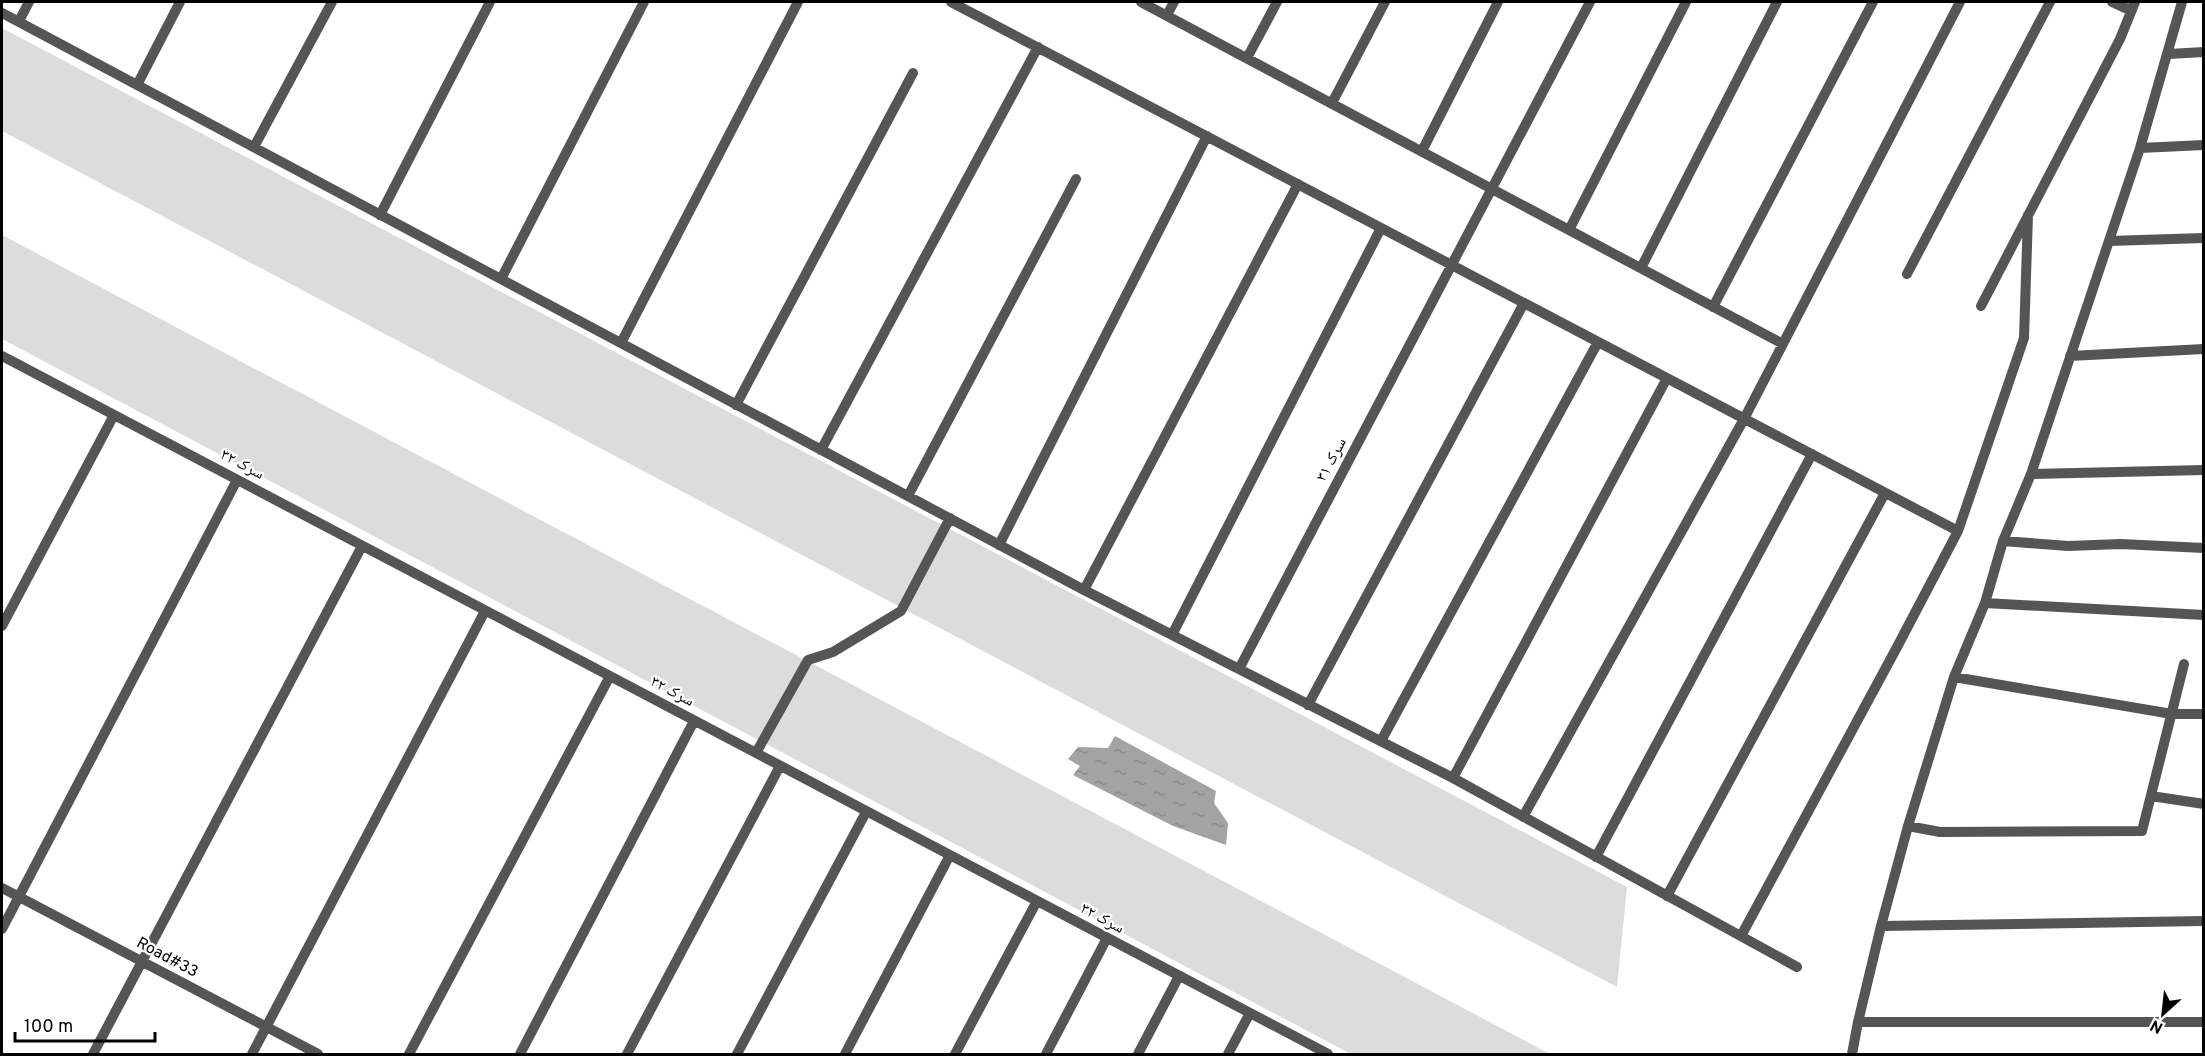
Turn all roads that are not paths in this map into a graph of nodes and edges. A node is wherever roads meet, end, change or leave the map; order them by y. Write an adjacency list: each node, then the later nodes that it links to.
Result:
1 (29, 2): 24 (street)
2 (180, 2): 30 (street)
3 (332, 2): 34 (street)
4 (490, 2): 40 (street)
5 (644, 2): 49 (street)
6 (798, 2): 54 (street)
7 (951, 2): 25 (street)
8 (1141, 2): 23 (street)
9 (1174, 2): 23 (street)
10 (1277, 2): 28 (street)
11 (1385, 2): 31 (street)
12 (1498, 2): 36 (street)
13 (1590, 2): 39 (street, سرک ۳۱)
14 (1686, 2): 43 (street)
15 (1777, 2): 47 (street)
16 (1873, 2): 52 (street)
17 (1960, 2): 55 (street)
18 (2050, 2): 48 (street)
19 (2112, 2): 21 (street)
20 (2182, 2): 27 (street)
21 (2134, 5): 41 (street)
22 (2, 13): 24 (street)
23 (1167, 15): 28 (street)
24 (19, 21): 30 (street)
25 (1038, 47): 32 (street); 63 (street)
26 (2204, 52): 27 (street)
27 (2169, 54): 35 (street)
28 (1246, 58): 31 (street)
29 (913, 74): 60 (street)
30 (137, 85): 34 (street)
31 (1332, 103): 36 (street)
32 (1207, 136): 38 (street); 73 (street)
33 (2204, 145): 35 (street)
34 (254, 147): 40 (street)
35 (2140, 148): 45 (street)
36 (1422, 152): 39 (street)
37 (1076, 179): 69 (street)
38 (1298, 184): 42 (street); 76 (street)
39 (1493, 189): 43 (street); 46 (street, سرک ۳۱)
40 (380, 214): 49 (street)
41 (2028, 215): 51 (street); 71 (street)
42 (1381, 228): 46 (street); 81 (street)
43 (1569, 230): 47 (street)
44 (2204, 238): 45 (street)
45 (2109, 241): 58 (street)
46 (1452, 265): 50 (street); 83 (street, سرک ۳۱)
47 (1641, 268): 52 (street)
48 (1907, 274)
49 (501, 279): 54 (street)
50 (1524, 303): 53 (street); 86 (street)
51 (1981, 306)
52 (1713, 307): 55 (street)
53 (1598, 342): 59 (street); 90 (street)
54 (621, 343): 60 (street)
55 (1783, 344): 62 (street)
56 (2204, 349): 58 (street)
57 (2, 356): 61 (street, سرک ۳۲)
58 (2070, 356): 66 (street)
59 (1667, 378): 62 (street); 93 (street)
60 (736, 405): 63 (street)
61 (114, 415): 67 (street, سرک ۳۲); 80 (street)
62 (1744, 419): 64 (street); 97 (street)
63 (821, 450): 69 (street)
64 (1812, 454): 68 (street); 100 (street)
65 (2204, 470): 66 (street)
66 (2031, 474): 72 (street)
67 (237, 480): 74 (street, سرک ۳۲); 103 (street)
68 (1886, 493): 71 (street); 102 (street)
69 (908, 496): 70 (street)
70 (950, 518): 73 (street); 91 (street)
71 (1958, 531): 108 (street)
72 (2003, 541): 75 (street); 77 (street)
73 (999, 545): 76 (street)
74 (362, 546): 78 (street, سرک ۳۲); 110 (street)
75 (2204, 548)
76 (1084, 590): 81 (street)
77 (1985, 603): 79 (street); 85 (street)
78 (485, 611): 84 (street, سرک ۳۲); 116 (street)
79 (2204, 615)
80 (2, 626)
81 (1172, 635): 83 (street)
82 (2184, 664): 87 (street)
83 (1239, 669): 86 (street)
84 (610, 676): 89 (street, سرک ۳۲); 120 (street)
85 (1954, 677): 87 (street); 98 (street)
86 (1308, 705): 90 (street)
87 (2172, 714): 88 (street); 94 (street)
88 (2204, 714)
89 (694, 721): 91 (street, سرک ۳۲); 121 (street)
90 (1381, 741): 93 (street)
91 (756, 753): 92 (street, سرک ۳۲)
92 (780, 766): 96 (street, سرک ۳۲); 122 (street)
93 (1453, 778): 97 (street)
94 (2151, 796): 95 (street); 98 (street)
95 (2204, 804)
96 (866, 812): 99 (street, سرک ۳۲); 123 (street)
97 (1523, 817): 100 (street)
98 (1908, 826): 106 (street)
99 (950, 855): 104 (street, سرک ۳۲); 124 (street)
100 (1596, 857): 102 (street)
101 (2, 888): 103 (street, Road#33)
102 (1667, 896): 108 (street)
103 (18, 897): 107 (street); 110 (street, Road#33)
104 (1037, 901): 109 (street, سرک ۳۲); 125 (street)
105 (2204, 921): 106 (street)
106 (1881, 926): 114 (street)
107 (2, 928)
108 (1740, 936): 111 (street)
109 (1107, 938): 112 (street, سرک ۳۲); 126 (street)
110 (142, 962): 116 (street, Road#33); 117 (street)
111 (1797, 967)
112 (1179, 976): 113 (street, سرک ۳۲); 127 (street)
113 (1250, 1013): 128 (street); 129 (street, سرک ۳۲)
114 (1858, 1022): 115 (street); 130 (street)
115 (2204, 1022)
116 (266, 1028): 118 (street); 119 (street, Road#33)
117 (93, 1054)
118 (252, 1054)
119 (318, 1054)
120 (409, 1054)
121 (520, 1054)
122 (627, 1054)
123 (737, 1054)
124 (845, 1054)
125 (955, 1054)
126 (1046, 1054)
127 (1138, 1054)
128 (1228, 1054)
129 (1325, 1054)
130 (1852, 1054)

